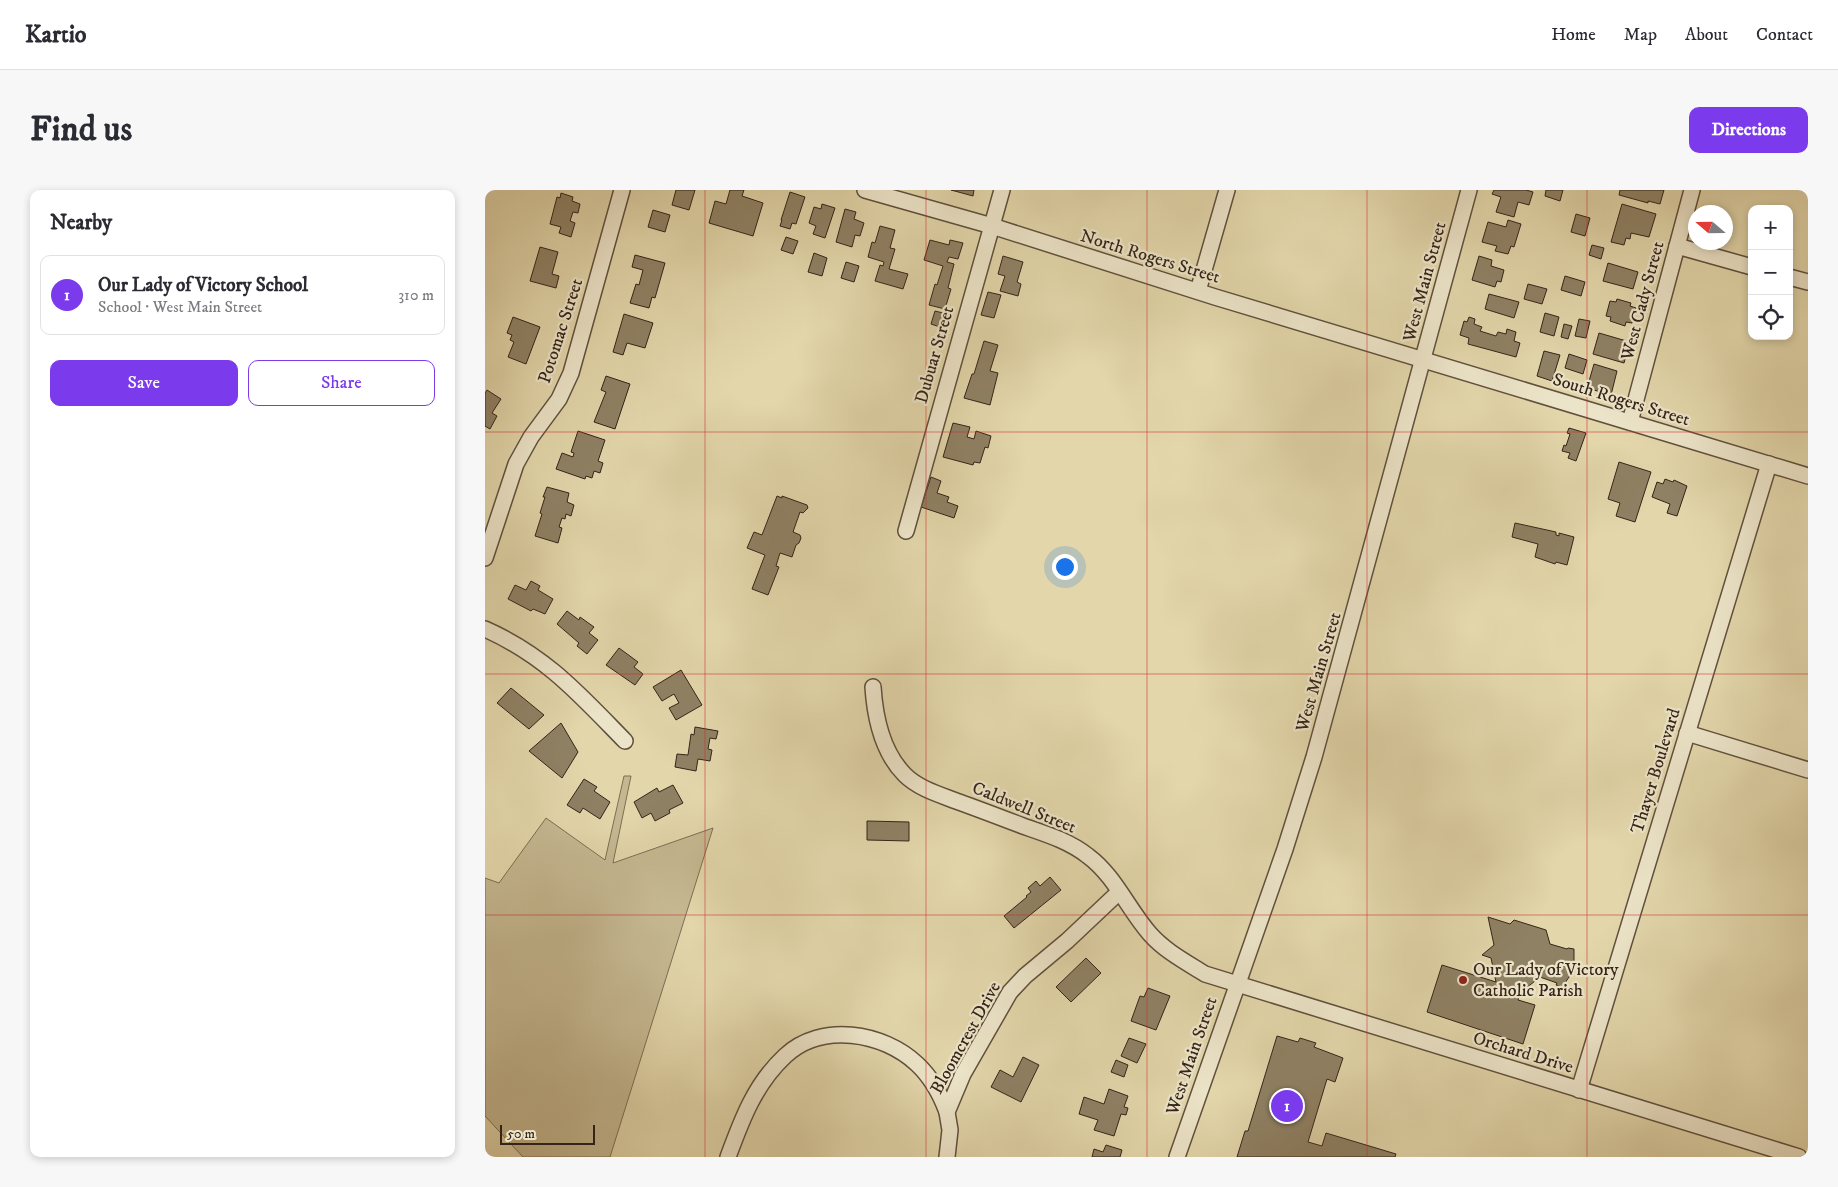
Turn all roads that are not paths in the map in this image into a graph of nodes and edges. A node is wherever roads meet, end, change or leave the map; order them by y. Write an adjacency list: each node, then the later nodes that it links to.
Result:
1 (621, 190): 18 (street, Potomac Street)
2 (865, 190): 7 (street, North Rogers Street)
3 (1002, 190): 7 (street, Dubuar Street)
4 (1227, 190): 12 (street)
5 (1469, 190): 13 (street, West Main Street)
6 (1692, 190): 8 (street, West Cady Street)
7 (992, 226): 12 (street, North Rogers Street); 17 (street, Dubuar Street)
8 (1677, 246): 9 (street); 14 (street, West Cady Street)
9 (1748, 266)
10 (1793, 278): 11 (street)
11 (1808, 282)
12 (1198, 292): 13 (street, North Rogers Street)
13 (1424, 361): 14 (street, South Rogers Street); 25 (street, West Main Street)
14 (1629, 422): 15 (street, South Rogers Street)
15 (1769, 464): 16 (street, South Rogers Street); 21 (street, Thayer Boulevard)
16 (1808, 476)
17 (906, 531)
18 (485, 558)
19 (485, 630): 22 (street)
20 (873, 688): 24 (street, Caldwell Street)
21 (1687, 733): 23 (street); 26 (street, Thayer Boulevard)
22 (625, 741)
23 (1808, 770)
24 (1119, 892): 25 (street, Caldwell Street); 27 (street, Bloomcrest Drive)
25 (1237, 984): 26 (street, Orchard Drive); 30 (street, West Main Street)
26 (1579, 1090): 31 (street, Orchard Drive)
27 (947, 1112): 28 (street); 29 (street, Bloomcrest Drive)
28 (728, 1157)
29 (947, 1157)
30 (1177, 1157)
31 (1799, 1157)

